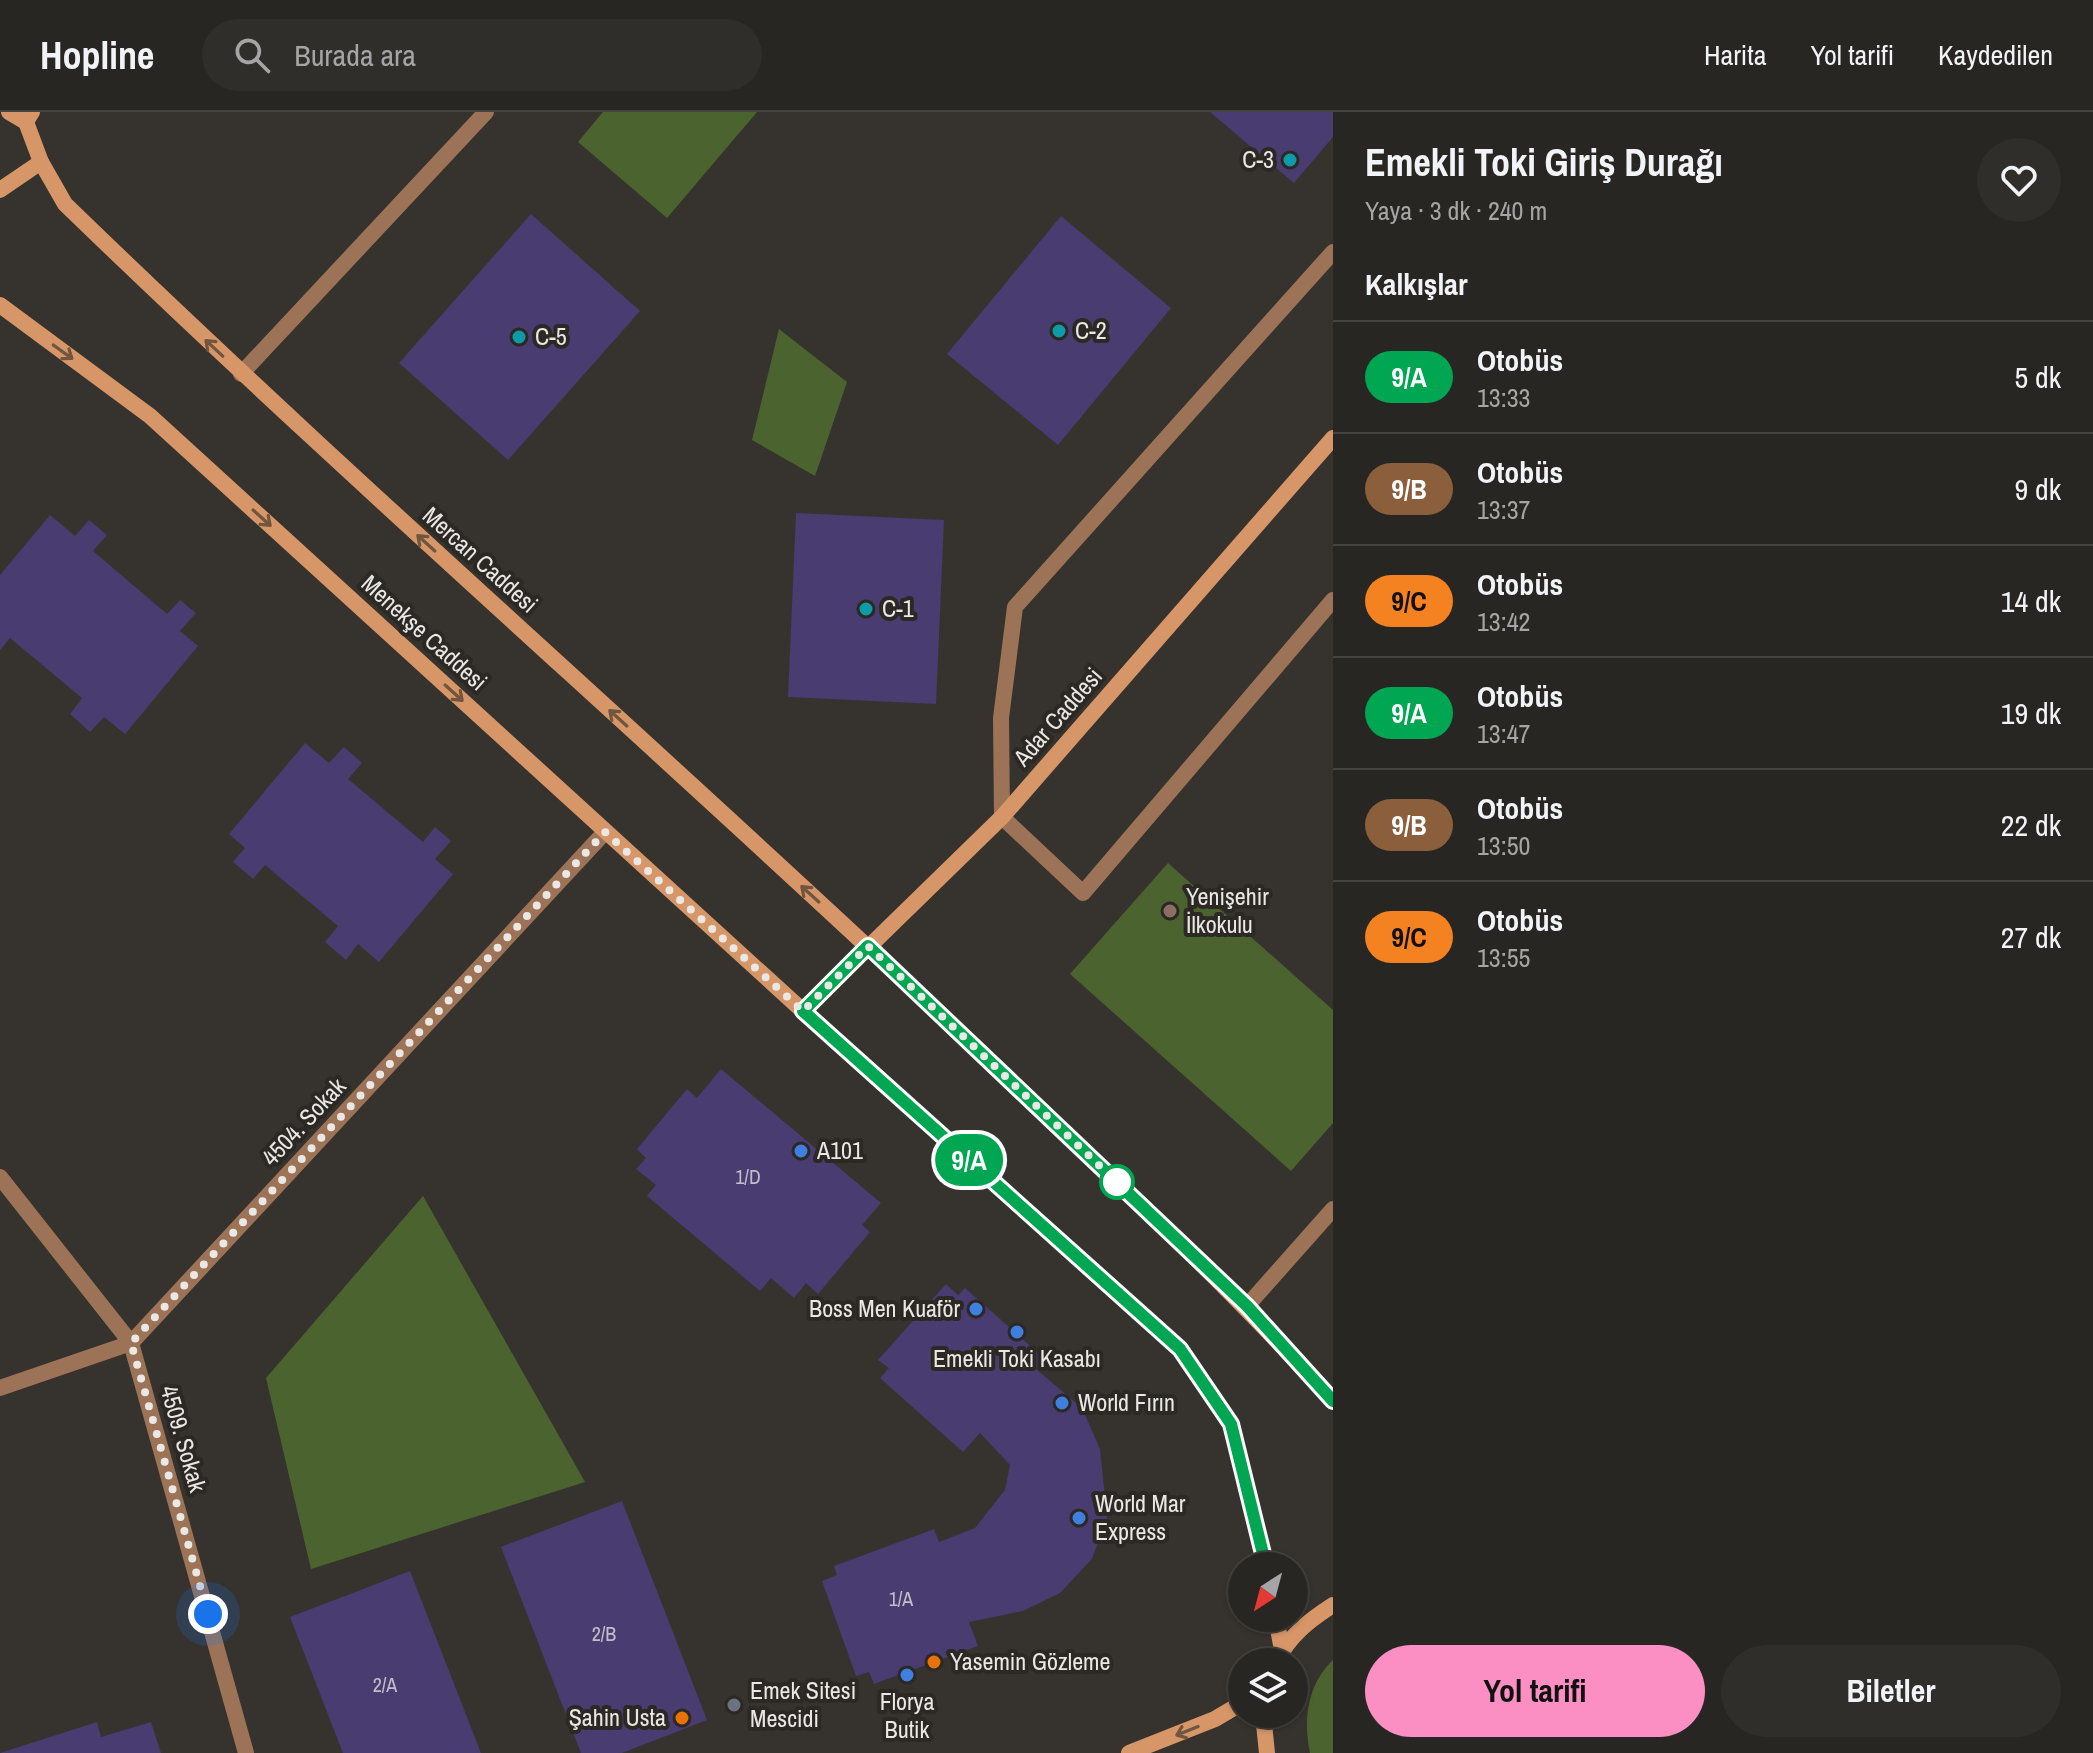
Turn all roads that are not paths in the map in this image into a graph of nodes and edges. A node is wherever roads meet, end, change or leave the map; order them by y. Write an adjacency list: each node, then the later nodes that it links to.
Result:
1 (9, 112): 3 (street)
2 (486, 112): 8 (street)
3 (29, 117): 4 (street, Mercan Caddesi)
4 (41, 162): 5 (street); 8 (street, Mercan Caddesi, one-way to 4)
5 (0, 190)
6 (1333, 252): 11 (street)
7 (0, 305): 12 (street, Menekşe Caddesi, one-way to 12)
8 (241, 374): 13 (street, Mercan Caddesi, one-way to 8)
9 (1333, 438): 11 (street, Adar Caddesi)
10 (1333, 600): 11 (street)
11 (1002, 817): 13 (street, Adar Caddesi)
12 (605, 832): 14 (street, Menekşe Caddesi); 18 (street, 4504. Sokak)
13 (868, 946): 14 (street, Adar Caddesi); 17 (street, Mercan Caddesi)
14 (803, 1011): 21 (street, Menekşe Caddesi)
15 (0, 1177): 18 (street, 4509. Sokak)
16 (1333, 1209): 17 (street)
17 (1247, 1306): 20 (street, Mercan Caddesi)
18 (131, 1343): 19 (street, 4504. Sokak); 26 (street, 4509. Sokak)
19 (0, 1388)
20 (1333, 1401)
21 (1263, 1552)
22 (1333, 1605): 23 (street)
23 (1286, 1648)
24 (1228, 1711): 27 (street, one-way to 27)
25 (1264, 1728): 28 (street)
26 (246, 1753)
27 (1129, 1753)
28 (1267, 1753)

